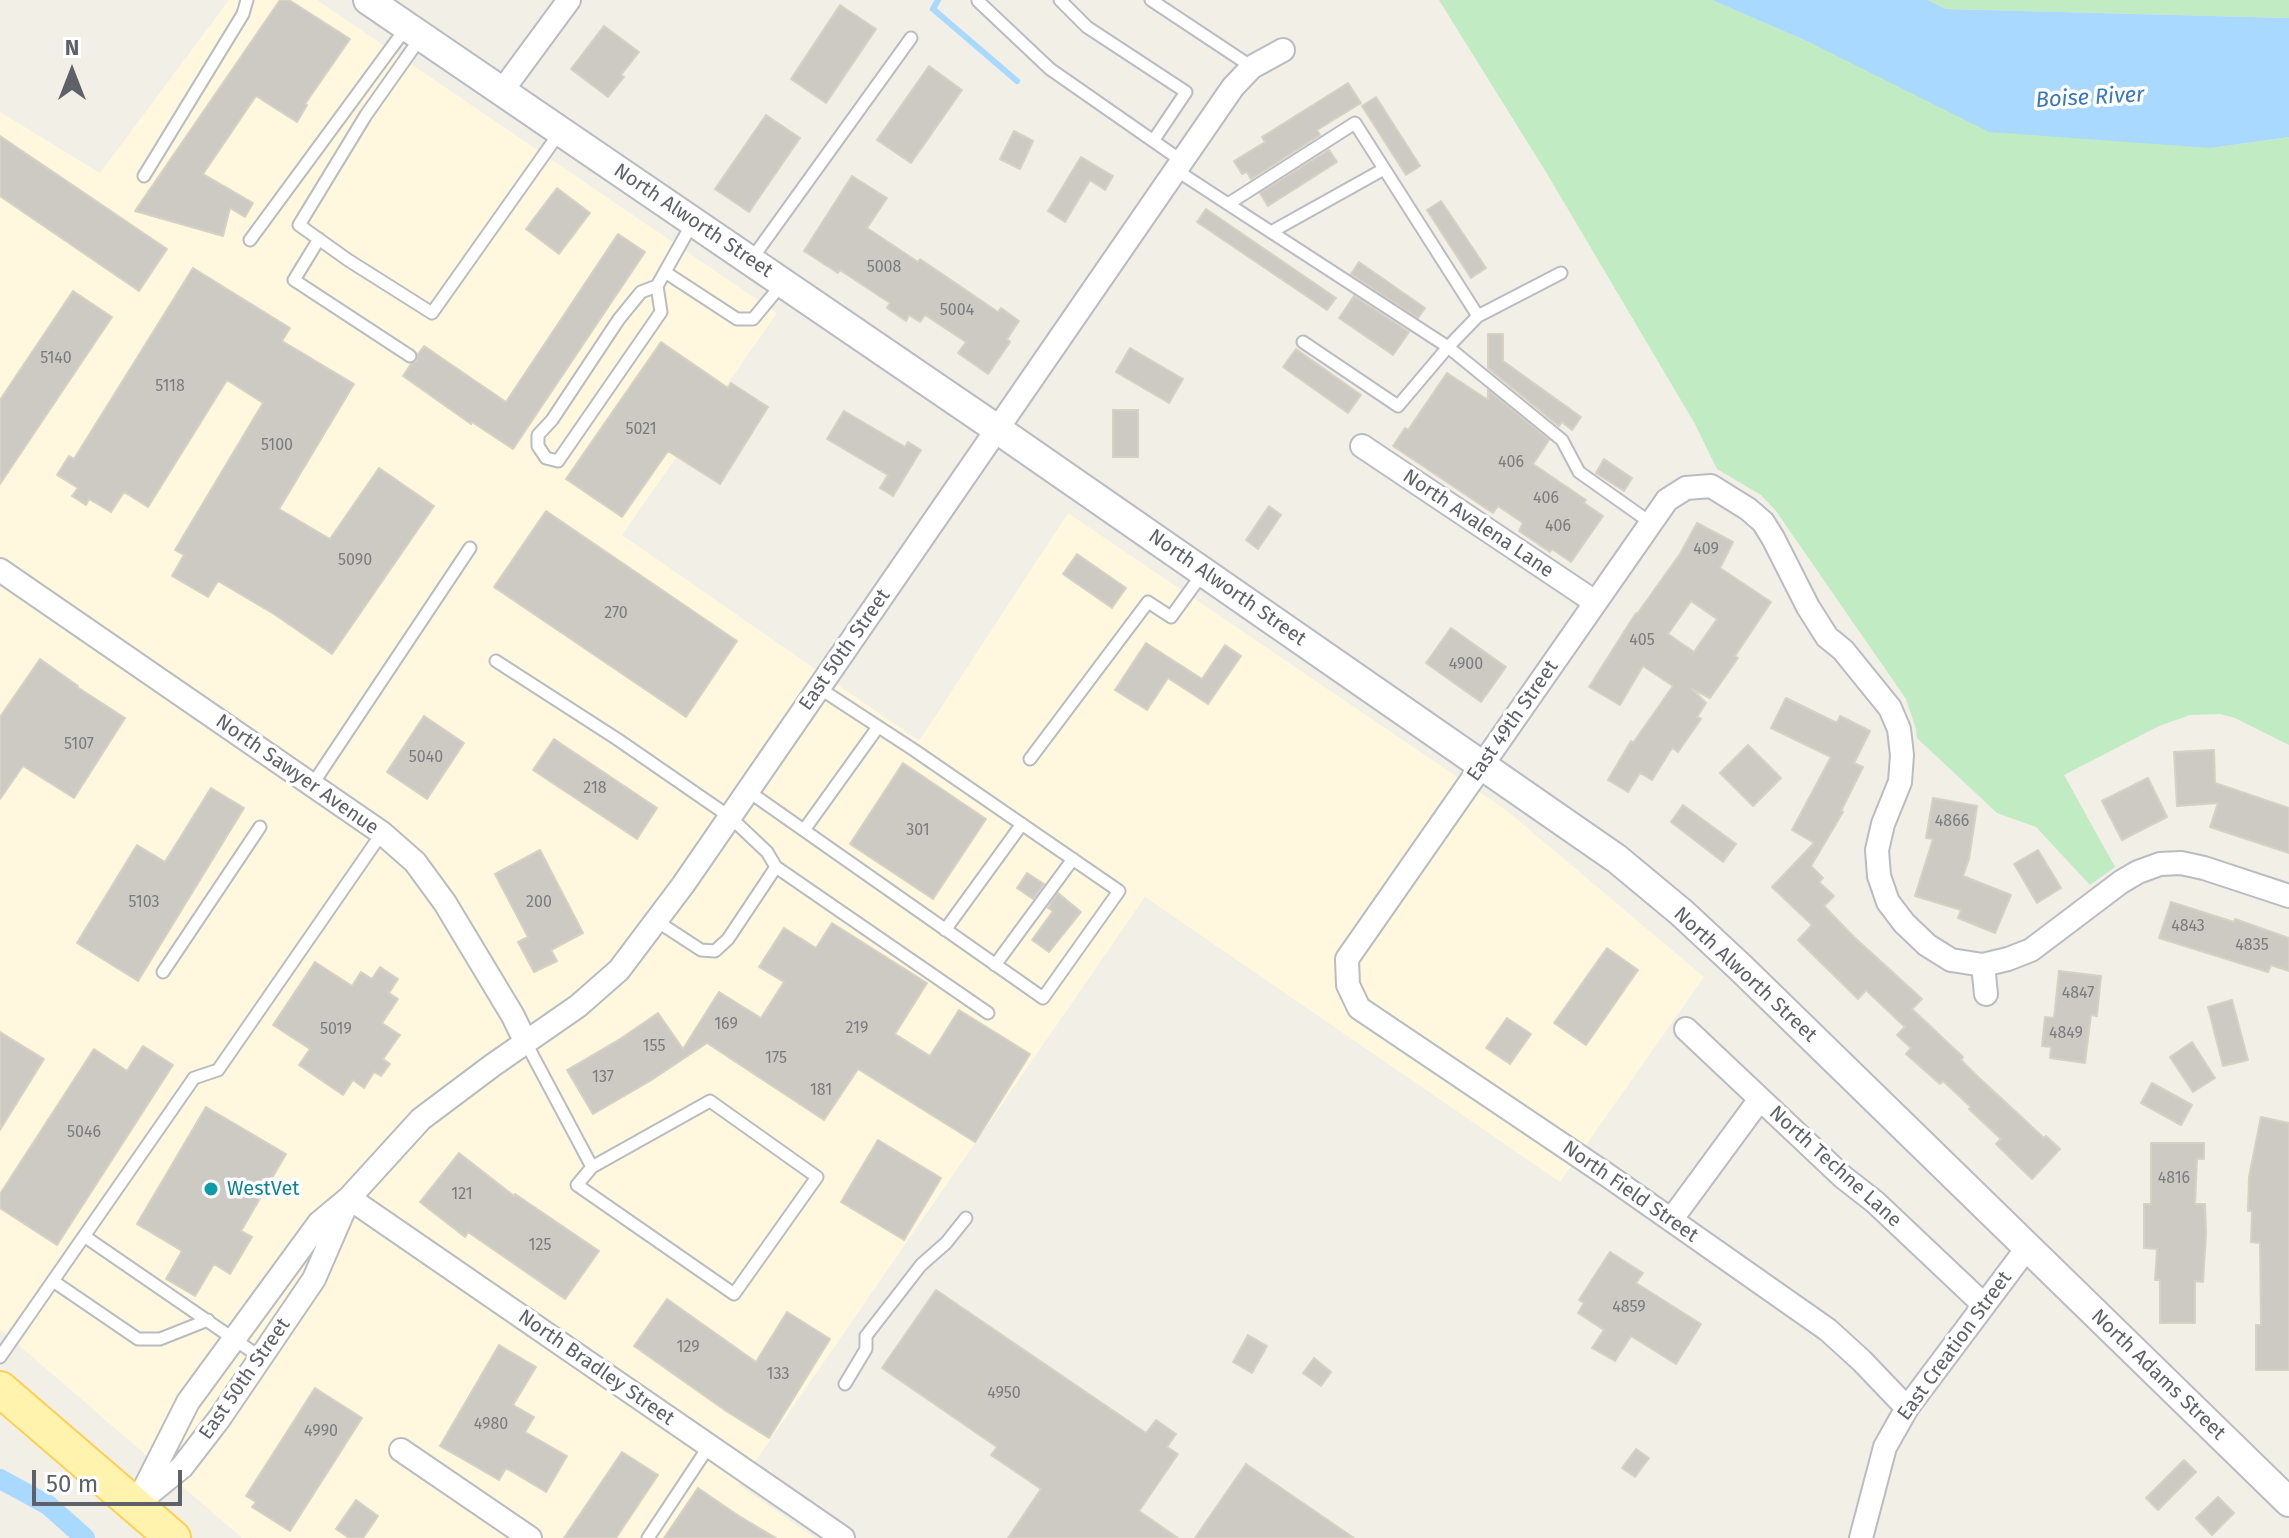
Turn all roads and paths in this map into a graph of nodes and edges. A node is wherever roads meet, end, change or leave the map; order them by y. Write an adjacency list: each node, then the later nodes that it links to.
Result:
1 (247, 0): 16 (lane)
2 (368, 0): 7 (street, North Alworth Street)
3 (569, 0): 11 (street)
4 (979, 0): 13 (lane)
5 (1060, 0): 13 (lane)
6 (1151, 0): 10 (lane)
7 (414, 31): 11 (street, North Alworth Street); 20 (lane); 21 (lane)
8 (911, 38): 22 (lane)
9 (1283, 50): 10 (street, East 50th Street)
10 (1252, 67): 14 (street, East 50th Street)
11 (502, 91): 12 (street, North Alworth Street)
12 (560, 131): 18 (street, North Alworth Street); 20 (lane)
13 (1153, 141): 14 (lane)
14 (1179, 166): 17 (lane); 31 (street, East 50th Street)
15 (1384, 169): 17 (lane); 19 (lane); 27 (lane)
16 (144, 176)
17 (1228, 204): 19 (lane)
18 (693, 222): 22 (street, North Alworth Street); 23 (lane)
19 (1271, 232): 29 (lane)
20 (319, 239): 30 (lane)
21 (250, 240)
22 (751, 261): 25 (street, North Alworth Street)
23 (665, 272): 25 (lane); 26 (lane)
24 (1561, 273): 27 (lane)
25 (783, 282): 31 (street, North Alworth Street)
26 (657, 286): 26 (lane)
27 (1478, 316): 29 (lane)
28 (1303, 342): 29 (lane)
29 (1448, 347): 33 (lane)
30 (410, 356)
31 (997, 429): 36 (street, North Alworth Street); 39 (street, East 50th Street)
32 (1362, 446): 37 (street, North Avalena Lane)
33 (1651, 523): 37 (street, East 49th Street); 56 (street, East 49th Street)
34 (470, 548): 43 (lane)
35 (0, 570): 43 (street, North Sawyer Avenue)
36 (1203, 573): 41 (lane); 42 (street, North Alworth Street)
37 (1595, 602): 42 (street, East 49th Street)
38 (496, 661): 45 (lane)
39 (819, 688): 40 (lane); 44 (street, East 50th Street)
40 (878, 727): 46 (lane); 48 (lane)
41 (1030, 759)
42 (1483, 764): 58 (street, East 49th Street); 69 (street, North Alworth Street)
43 (312, 785): 49 (street, North Sawyer Avenue)
44 (748, 791): 45 (street, East 50th Street); 48 (lane)
45 (730, 817): 51 (lane); 53 (street, East 50th Street)
46 (1022, 824): 50 (lane); 54 (lane)
47 (260, 827): 57 (lane)
48 (804, 830): 54 (lane)
49 (382, 833): 62 (street, North Sawyer Avenue); 68 (lane)
50 (1073, 859): 55 (lane); 55 (lane)
51 (776, 867): 53 (lane); 60 (lane)
52 (2289, 896): 56 (street)
53 (655, 920): 62 (street, East 50th Street)
54 (945, 930): 55 (lane)
55 (995, 965)
56 (1983, 965): 59 (street)
57 (163, 972)
58 (1348, 985): 67 (street, North Field Street)
59 (1986, 994)
60 (988, 1013)
61 (1686, 1029): 63 (street, North Techne Lane)
62 (526, 1043): 64 (lane); 65 (street, East 50th Street)
63 (1760, 1099): 67 (street); 71 (street, North Techne Lane)
64 (592, 1167): 64 (lane)
65 (349, 1198): 73 (street, East 50th Street); 75 (street, East 50th Street); 79 (street, North Bradley Street)
66 (966, 1218): 76 (lane)
67 (1671, 1220): 78 (street, North Field Street)
68 (84, 1236): 70 (lane); 72 (lane)
69 (2027, 1248): 71 (street, East Creation Street); 81 (street, North Adams Street)
70 (53, 1281): 72 (lane); 74 (lane)
71 (1984, 1305): 78 (street, East Creation Street)
72 (208, 1320): 73 (lane)
73 (235, 1339): 75 (lane); 82 (street, East 50th Street)
74 (0, 1357)
75 (260, 1357): 82 (street, East 50th Street)
76 (845, 1384)
77 (0, 1389): 82 (main road)
78 (1907, 1408): 87 (street, East Creation Street)
79 (709, 1446): 85 (lane); 86 (street, North Bradley Street)
80 (401, 1450): 84 (street)
81 (2289, 1502)
82 (136, 1505): 83 (main road)
83 (173, 1538)
84 (530, 1538)
85 (648, 1538)
86 (843, 1538)
87 (1861, 1538)

